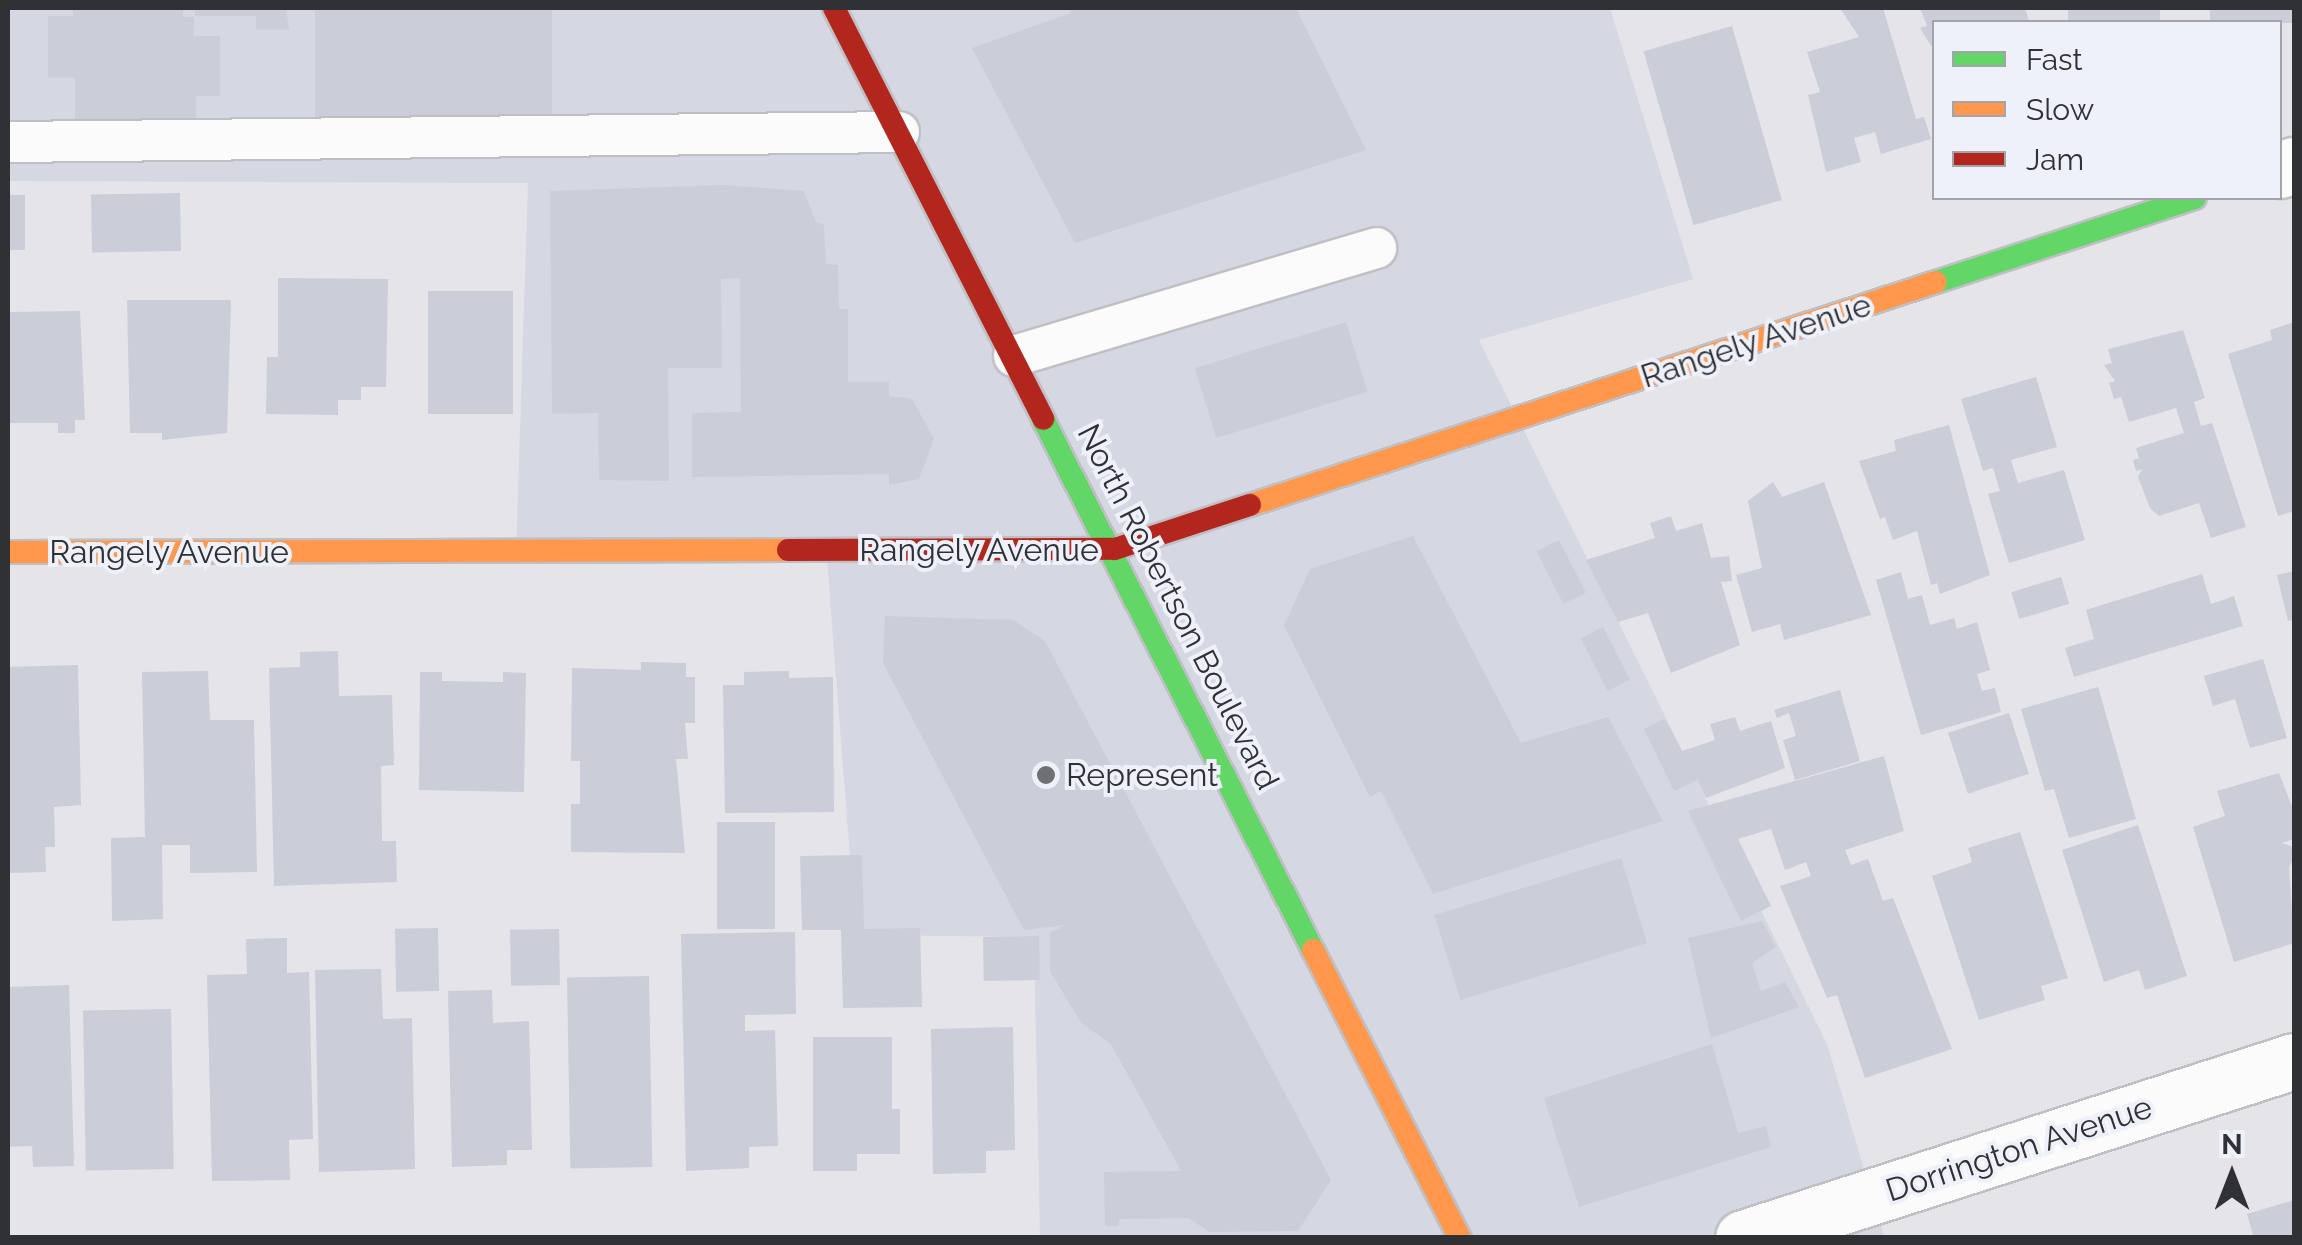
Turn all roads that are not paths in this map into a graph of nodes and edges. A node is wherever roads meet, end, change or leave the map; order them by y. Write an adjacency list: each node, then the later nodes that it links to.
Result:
1 (834, 8): 2 (street, North Robertson Boulevard)
2 (898, 132): 3 (lane); 6 (street, North Robertson Boulevard)
3 (8, 142)
4 (2188, 200): 7 (street, Rangely Avenue)
5 (1376, 248): 6 (lane)
6 (1014, 356): 7 (street, North Robertson Boulevard)
7 (1115, 549): 8 (street, Rangely Avenue); 10 (street, North Robertson Boulevard)
8 (8, 552)
9 (2294, 1060): 11 (street, Dorrington Avenue)
10 (1460, 1238)
11 (1743, 1238)

